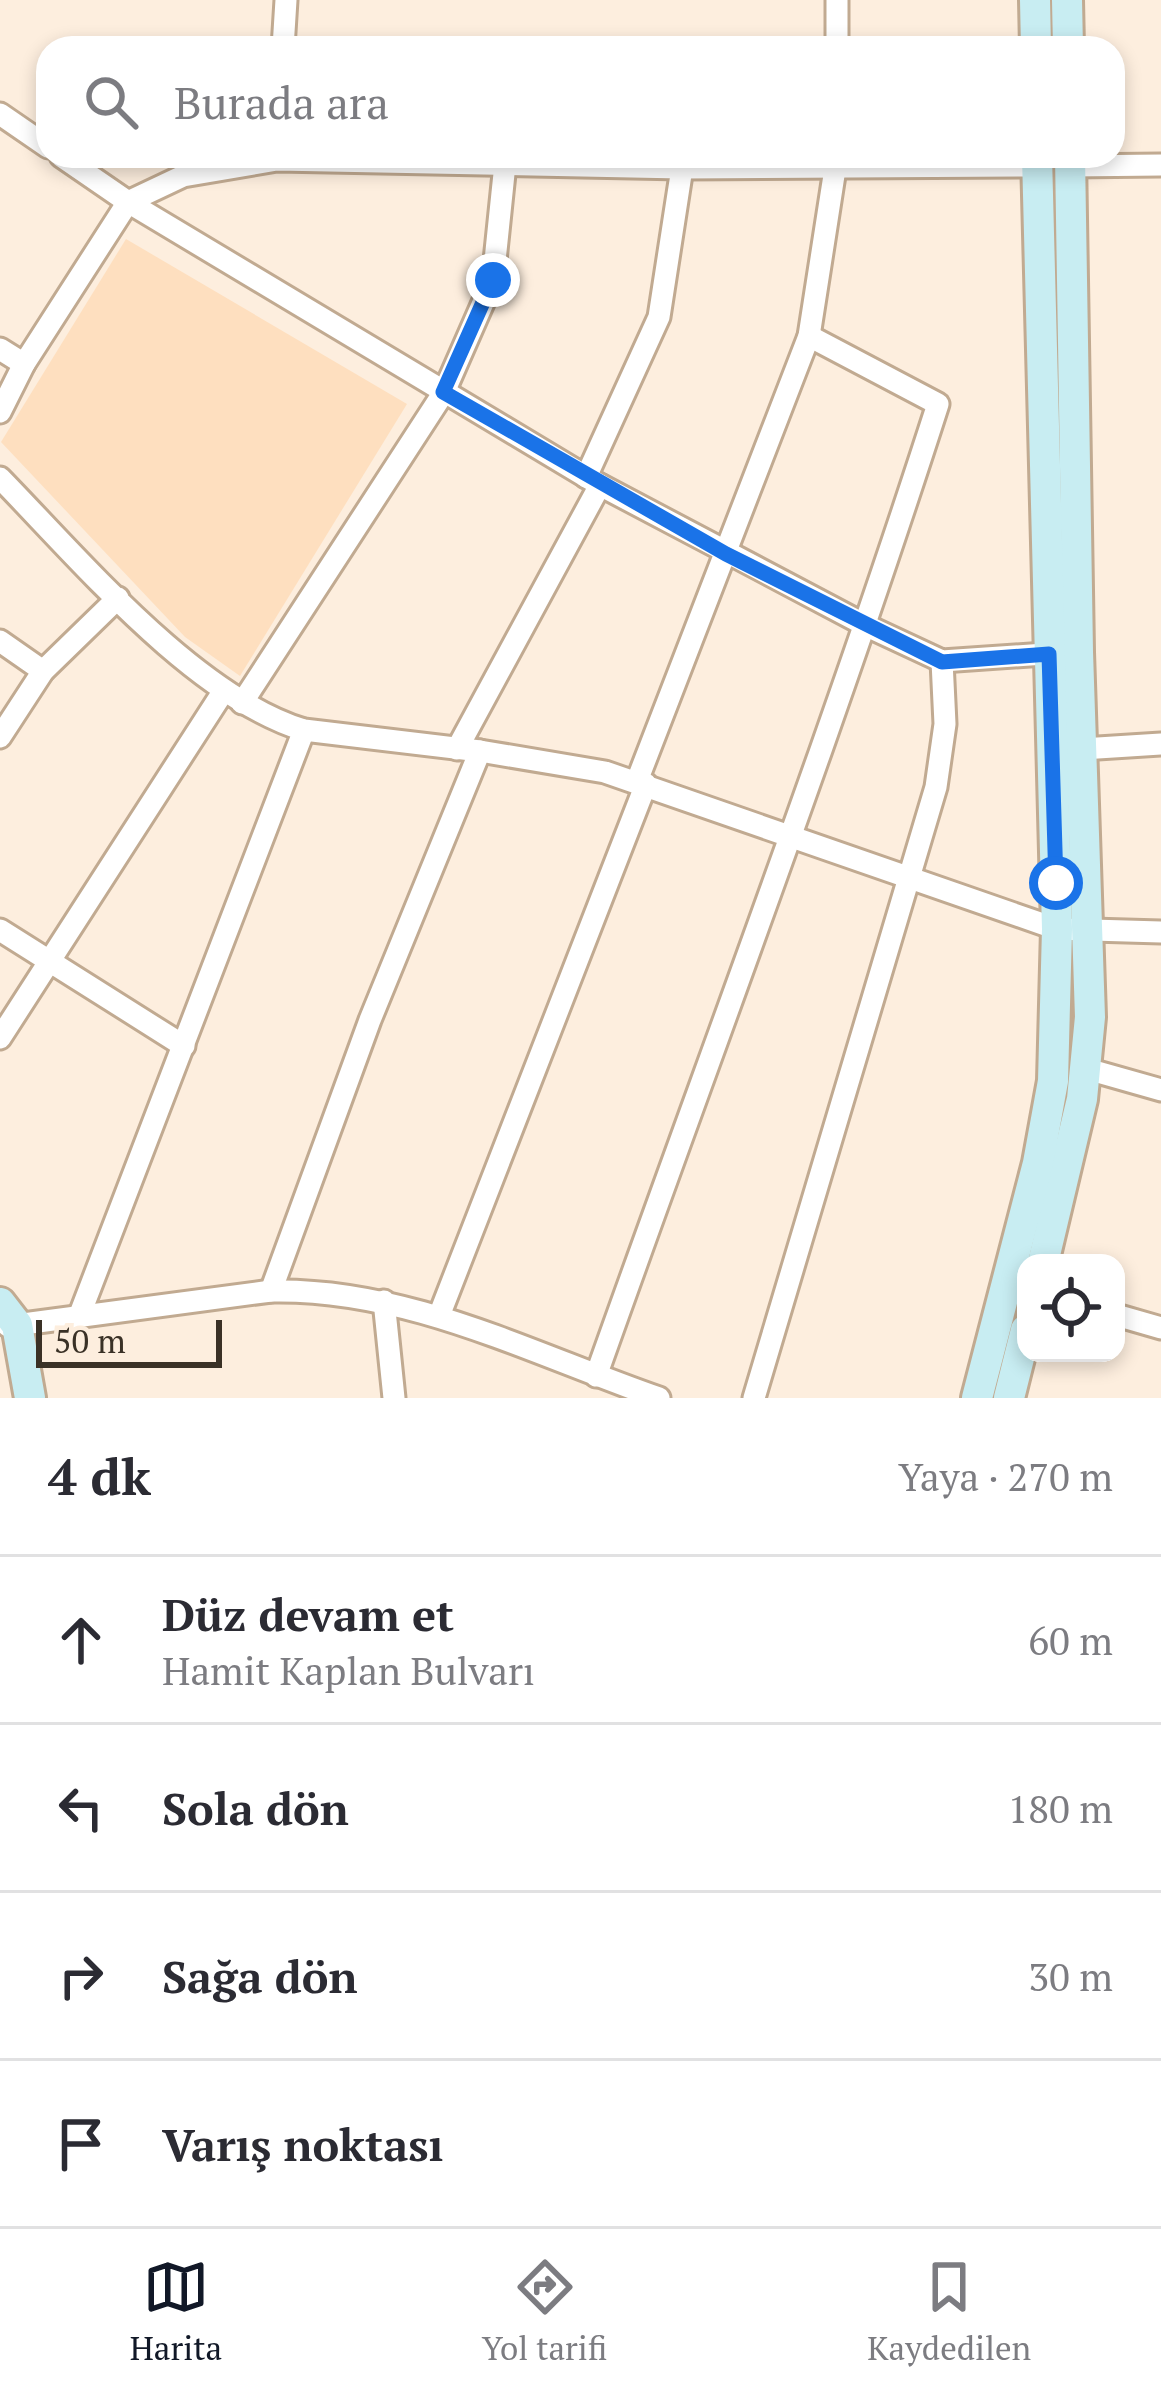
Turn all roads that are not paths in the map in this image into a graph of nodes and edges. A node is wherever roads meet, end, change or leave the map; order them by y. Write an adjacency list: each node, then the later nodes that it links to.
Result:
1 (286, 0): 5 (street)
2 (838, 0): 6 (street)
3 (1035, 0): 7 (main road)
4 (1067, 0): 8 (main road)
5 (284, 36)
6 (837, 36)
7 (1036, 36)
8 (1068, 36)
9 (0, 114): 10 (street)
10 (36, 139)
11 (1125, 163): 12 (street)
12 (1161, 165)
13 (79, 168): 20 (street)
14 (225, 168): 20 (street)
15 (505, 168): 24 (street)
16 (682, 168): 27 (street)
17 (836, 168): 21 (street)
18 (1037, 168): 32 (main road)
19 (1070, 168): 32 (main road)
20 (128, 202): 23 (street); 24 (street)
21 (809, 336): 28 (street); 30 (street)
22 (0, 349): 23 (street)
23 (24, 364): 25 (street)
24 (443, 392): 27 (street); 35 (street)
25 (0, 412)
26 (0, 478): 29 (street)
27 (593, 480): 28 (street); 40 (street)
28 (726, 554): 30 (street); 41 (street)
29 (118, 598): 34 (street); 35 (street)
30 (867, 626): 33 (street); 42 (street)
31 (0, 641): 34 (street)
32 (1063, 653): 33 (street); 39 (main road); 44 (main road)
33 (942, 662): 43 (street)
34 (43, 671): 37 (street)
35 (233, 698): 36 (street); 48 (street)
36 (304, 730): 40 (street); 50 (street)
37 (0, 737)
38 (1161, 744): 39 (street)
39 (1082, 749): 46 (main road)
40 (469, 750): 41 (street); 54 (street)
41 (642, 782): 42 (street); 57 (street)
42 (788, 835): 43 (street); 62 (street)
43 (909, 876): 44 (street); 66 (street)
44 (1057, 929): 46 (street); 67 (main road)
45 (0, 931): 48 (street)
46 (1089, 932): 47 (street); 51 (main road)
47 (1161, 932)
48 (49, 961): 49 (street); 50 (street)
49 (0, 1038)
50 (184, 1046): 56 (street)
51 (1087, 1069): 52 (street); 53 (main road)
52 (1161, 1090)
53 (1045, 1254)
54 (271, 1291): 55 (street); 56 (street)
55 (384, 1301): 57 (street); 64 (street)
56 (80, 1313): 58 (street)
57 (439, 1316): 62 (street)
58 (6, 1318): 63 (main road)
59 (1125, 1318): 60 (street)
60 (1161, 1328)
61 (1018, 1362): 68 (main road)
62 (596, 1376): 65 (street)
63 (30, 1398)
64 (394, 1398)
65 (659, 1398)
66 (754, 1398)
67 (977, 1398)
68 (1009, 1398)

